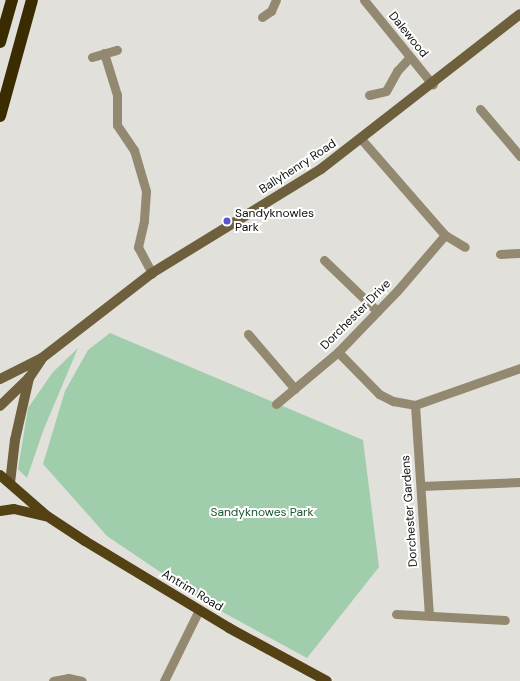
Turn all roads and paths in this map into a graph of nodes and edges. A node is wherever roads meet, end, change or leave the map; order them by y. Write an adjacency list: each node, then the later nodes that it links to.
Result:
1 (12, 0): 7 (highway)
2 (32, 0): 15 (highway)
3 (276, 0): 6 (street)
4 (364, 0): 10 (street, Dalewood)
5 (520, 14): 12 (main road, Ballyhenry Road)
6 (262, 17)
7 (0, 42)
8 (116, 50): 9 (street)
9 (104, 53): 11 (street); 23 (street)
10 (410, 56): 12 (street, Dalewood); 13 (street)
11 (92, 57)
12 (433, 85): 16 (main road, Ballyhenry Road)
13 (369, 95)
14 (480, 109): 17 (street)
15 (0, 116)
16 (362, 140): 18 (street); 23 (main road, Ballyhenry Road)
17 (520, 156)
18 (445, 235): 19 (street); 24 (street, Dorchester Drive)
19 (465, 247)
20 (520, 253): 21 (street)
21 (500, 254)
22 (324, 260): 24 (street)
23 (152, 273): 27 (main road, Ballyhenry Road)
24 (377, 311): 26 (street, Dorchester Drive)
25 (248, 334): 31 (street)
26 (338, 352): 31 (street, Dorchester Drive); 33 (street)
27 (42, 358): 29 (main road, Ballyhenry Road); 30 (main road, Ballyhenry Road)
28 (520, 368): 33 (street)
29 (29, 378): 34 (main road, Ballyhenry Road); 37 (main road)
30 (0, 379)
31 (295, 389): 32 (street, Dorchester Drive)
32 (276, 404)
33 (415, 405): 38 (street, Dorchester Gardens)
34 (0, 406)
35 (0, 475): 37 (main road, Antrim Road)
36 (520, 482): 38 (street)
37 (10, 483): 40 (main road, Antrim Road)
38 (421, 486): 43 (street, Dorchester Gardens)
39 (0, 511): 40 (main road, Antrim Road)
40 (47, 516): 41 (main road, Antrim Road)
41 (199, 610): 47 (street); 48 (main road, Antrim Road)
42 (396, 614): 43 (street)
43 (429, 616): 44 (street)
44 (505, 620)
45 (53, 681): 46 (street)
46 (82, 681)
47 (164, 681)
48 (328, 681)

